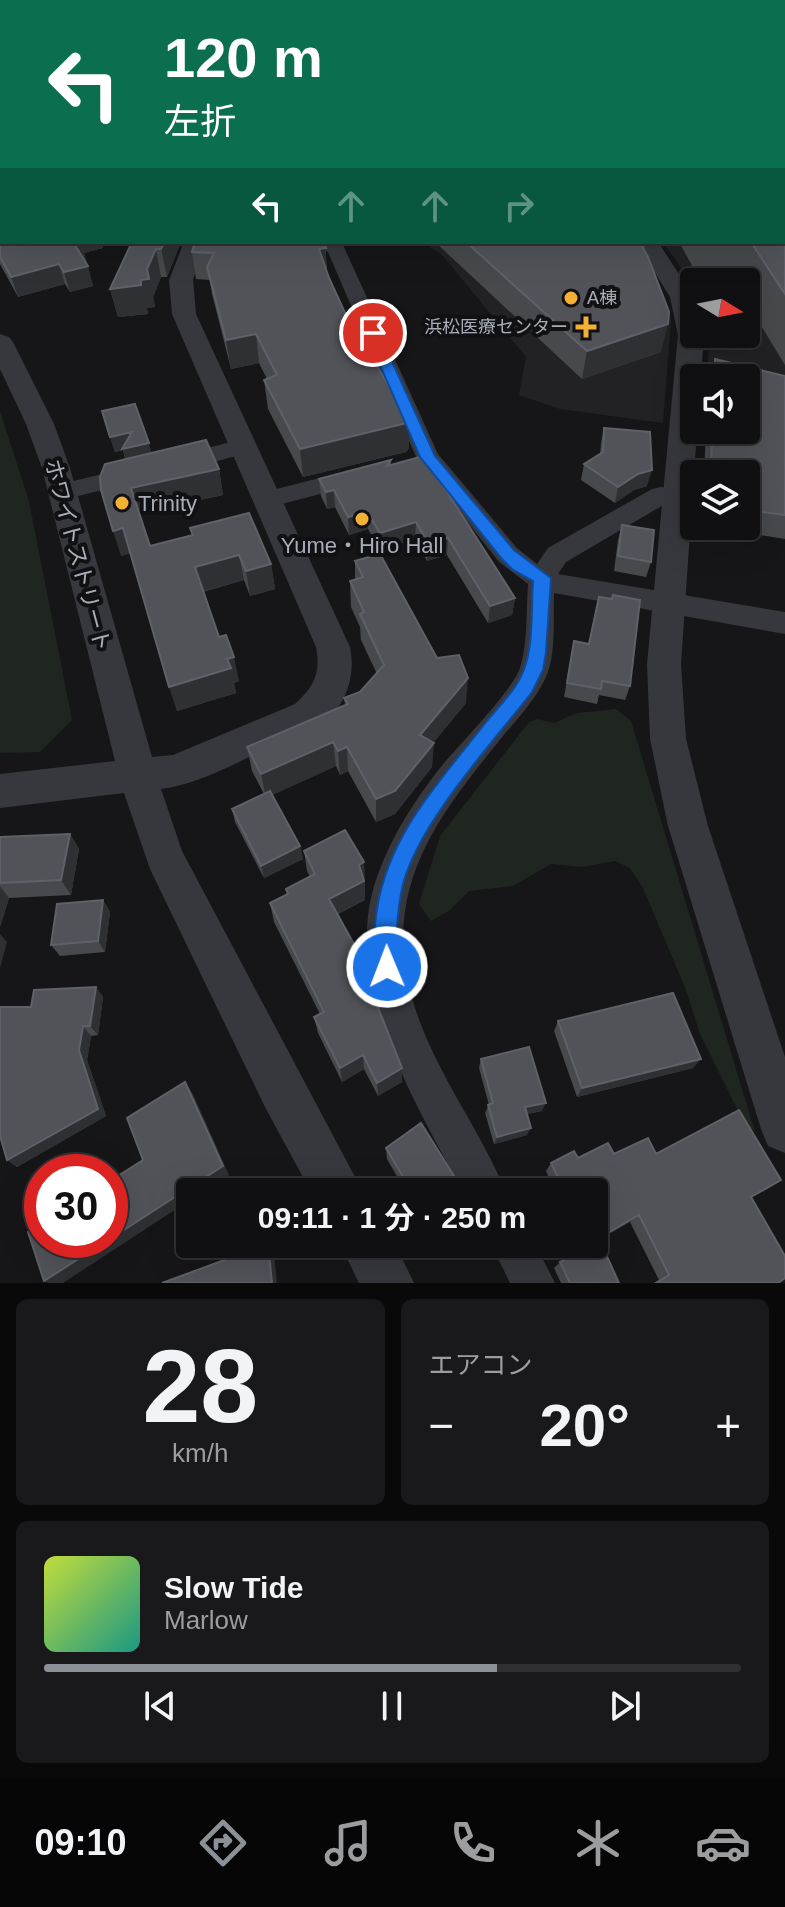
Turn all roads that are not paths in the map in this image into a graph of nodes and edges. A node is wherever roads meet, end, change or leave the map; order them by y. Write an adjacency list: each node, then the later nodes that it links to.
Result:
1 (194, 244): 7 (street)
2 (324, 244): 8 (street)
3 (648, 244): 5 (street)
4 (0, 342): 9 (street, ホワイトストリート)
5 (689, 364)
6 (682, 444): 10 (street)
7 (243, 447): 9 (street); 11 (street)
8 (428, 457): 11 (street); 12 (street)
9 (62, 492): 15 (street, ホワイトストリート)
10 (678, 497): 12 (street); 13 (street)
11 (266, 500): 15 (street)
12 (542, 578): 13 (street); 19 (street)
13 (669, 601): 14 (street); 17 (street)
14 (785, 623)
15 (138, 776): 16 (street); 18 (street, ホワイトストリート)
16 (0, 791)
17 (785, 1129)
18 (330, 1178)
19 (478, 1178)
20 (374, 1258): 22 (street)
21 (520, 1258): 23 (street)
22 (388, 1283)
23 (533, 1283)

